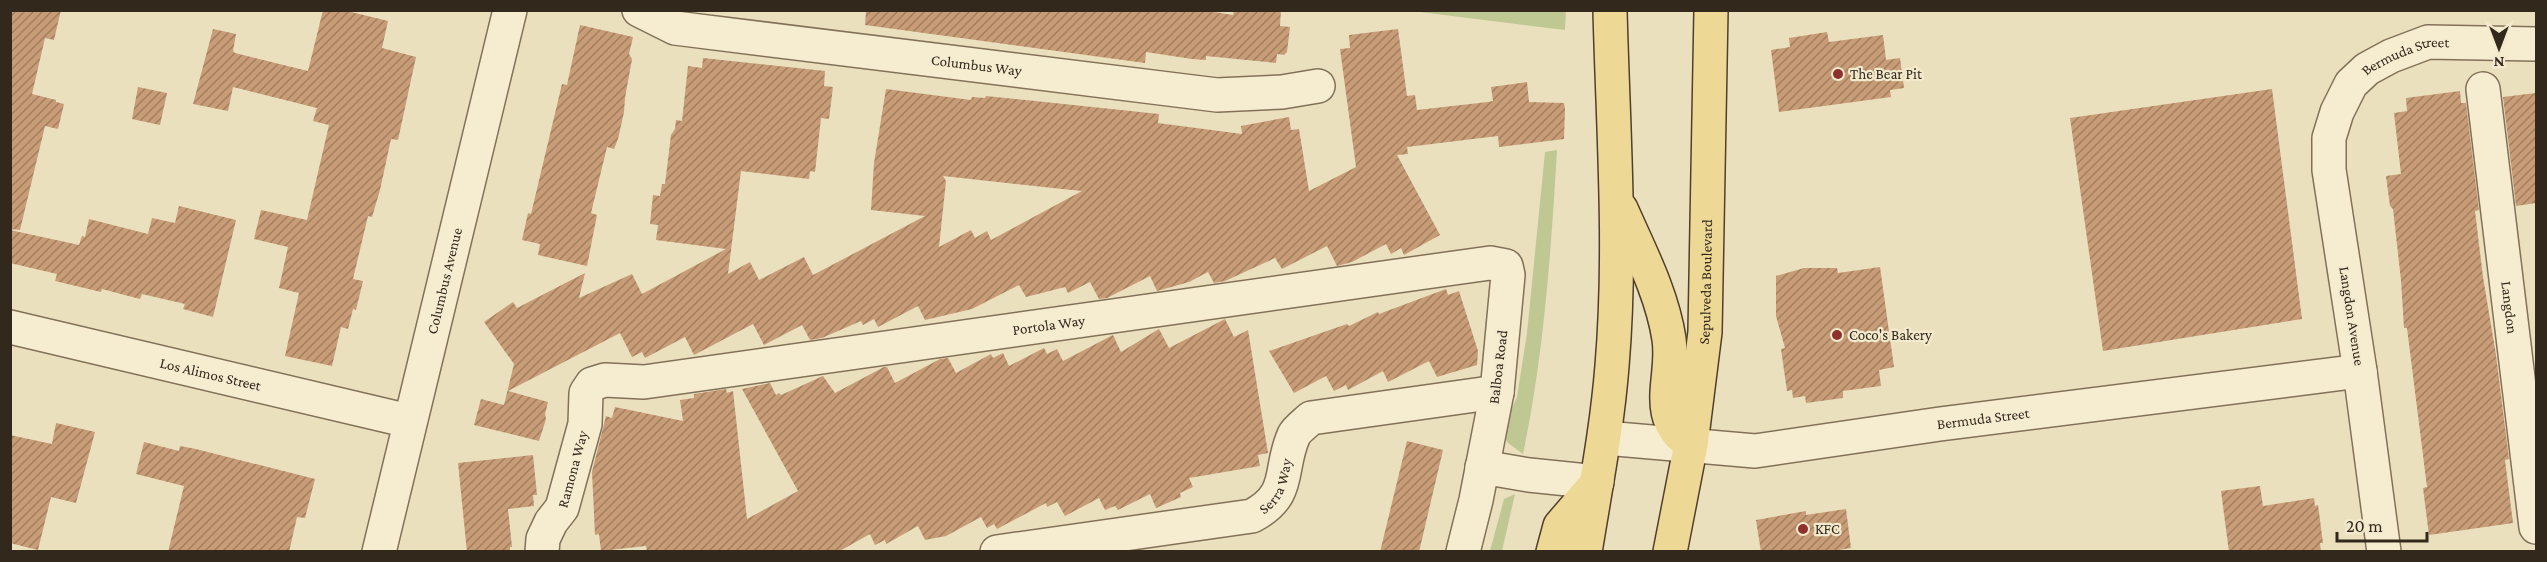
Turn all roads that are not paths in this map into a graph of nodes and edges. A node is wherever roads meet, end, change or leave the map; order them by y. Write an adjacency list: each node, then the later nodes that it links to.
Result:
1 (510, 10): 15 (street, Columbus Avenue)
2 (639, 10): 7 (street, Columbus Way)
3 (1610, 10): 9 (main road)
4 (1711, 10): 17 (main road, Sepulveda Boulevard)
5 (2536, 44): 6 (street, Bermuda Street)
6 (2351, 84): 12 (street, Langdon Avenue)
7 (1318, 86)
8 (2483, 89): 20 (street, Langdon)
9 (1615, 196): 16 (main road); 17 (main road)
10 (1506, 266): 13 (street, Portola Way); 14 (street, Balboa Road)
11 (10, 327): 15 (street, Los Alimos Street)
12 (2360, 371): 17 (street, Bermuda Street); 28 (street, Langdon Avenue)
13 (592, 384): 22 (street, Ramona Way)
14 (1497, 392): 18 (street, Balboa Road); 23 (street, Serra Way)
15 (410, 421): 21 (street, Columbus Avenue)
16 (1605, 438): 17 (street, Bermuda Street); 19 (main road)
17 (1691, 444): 27 (main road, Sepulveda Boulevard)
18 (1482, 467): 19 (street); 24 (street, Balboa Road)
19 (1597, 482): 25 (main road); 26 (main road)
20 (2536, 527)
21 (379, 552)
22 (542, 552)
23 (997, 552)
24 (1464, 552)
25 (1553, 552)
26 (1585, 552)
27 (1670, 552)
28 (2384, 552)

